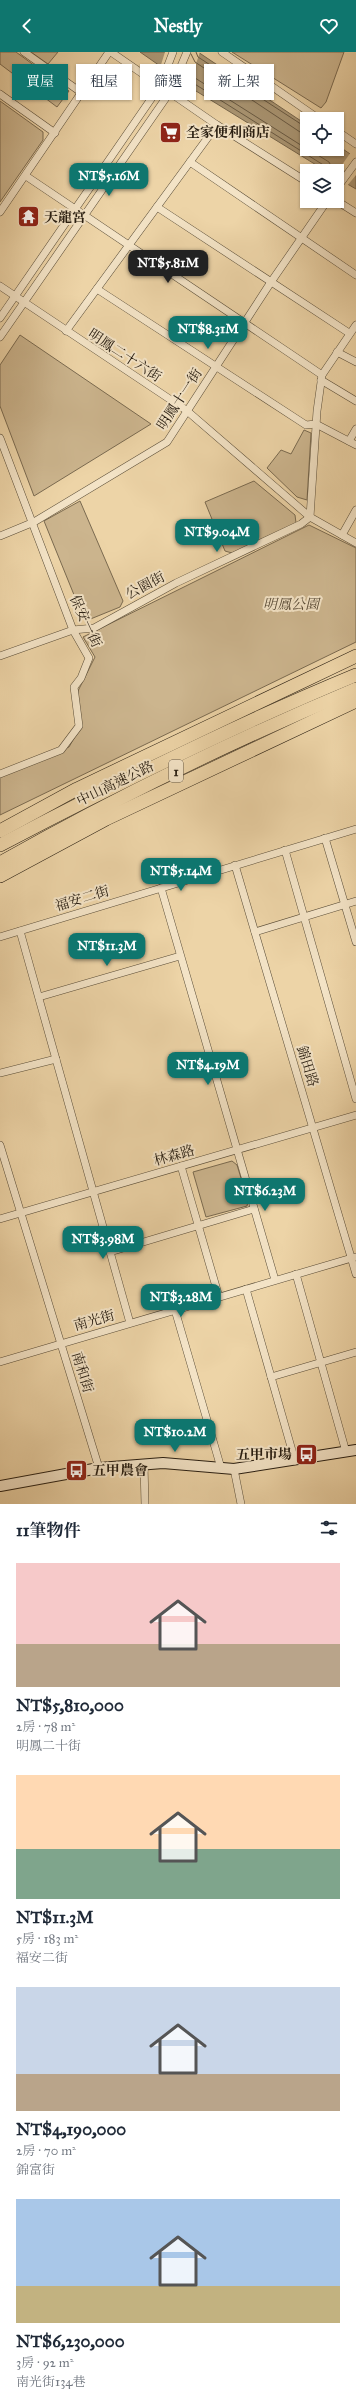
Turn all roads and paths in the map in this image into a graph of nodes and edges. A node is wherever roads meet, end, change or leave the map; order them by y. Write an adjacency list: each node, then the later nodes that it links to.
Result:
1 (24, 52): 10 (street)
2 (110, 52): 6 (street); 9 (street)
3 (173, 52): 7 (street)
4 (187, 52): 8 (street)
5 (222, 52): 16 (street)
6 (102, 64)
7 (169, 64)
8 (183, 64)
9 (140, 72)
10 (76, 89)
11 (0, 94): 18 (street)
12 (77, 100): 18 (street)
13 (150, 100): 29 (street)
14 (164, 100): 32 (street)
15 (181, 100): 17 (street)
16 (309, 112)
17 (217, 125): 21 (street); 24 (street)
18 (55, 133): 23 (street)
19 (344, 136): 20 (street)
20 (356, 144)
21 (190, 162): 27 (street); 33 (street)
22 (356, 162): 25 (street)
23 (26, 176): 29 (street); 30 (street)
24 (300, 178)
25 (344, 179)
26 (344, 205): 31 (street)
27 (157, 207): 34 (street); 36 (street)
28 (322, 208): 33 (street, 明鳳十一街)
29 (75, 210): 32 (street); 39 (street)
30 (0, 212)
31 (356, 213)
32 (84, 216): 34 (street); 40 (street)
33 (301, 239): 35 (street); 36 (street, 明鳳十一街)
34 (128, 246): 38 (street); 42 (street)
35 (356, 275)
36 (271, 282): 42 (street, 明鳳十一街); 45 (street)
37 (0, 286): 39 (street, 明鳳二十六街)
38 (97, 289): 44 (street); 49 (street)
39 (14, 296): 40 (street, 明鳳二十六街); 41 (street)
40 (24, 302): 44 (street, 明鳳二十六街); 46 (street)
41 (0, 318)
42 (244, 323): 49 (street, 明鳳十一街); 50 (street)
43 (356, 325): 45 (street)
44 (66, 331): 52 (street, 明鳳二十六街)
45 (349, 333): 47 (street)
46 (0, 337)
47 (338, 352): 48 (street); 50 (street)
48 (356, 362)
49 (216, 366): 52 (street, 明鳳十一街); 53 (street)
50 (321, 378): 51 (street); 53 (street)
51 (356, 401)
52 (186, 410): 58 (street, 明鳳二十六街); 59 (street, 明鳳十一街)
53 (316, 424): 56 (street); 58 (street)
54 (356, 429): 56 (street)
55 (0, 438): 59 (street, 保安一街)
56 (353, 443)
57 (356, 510): 60 (street)
58 (310, 517): 60 (street); 63 (street, 公園街)
59 (34, 522): 61 (street, 明鳳十一街); 63 (street, 保安一街)
60 (342, 535): 62 (street)
61 (0, 536)
62 (356, 543)
63 (73, 630): 64 (street, 公園街); 71 (street, 保安一街)
64 (0, 656)
65 (356, 656): 69 (highway)
66 (356, 663): 69 (highway)
67 (356, 675): 75 (highway, 中山高速公路 / 1)
68 (356, 689): 77 (highway, 中山高速公路 / 1)
69 (272, 696): 73 (highway)
70 (356, 701): 79 (highway)
71 (0, 774)
72 (356, 829): 74 (street, 福安二街)
73 (0, 832)
74 (325, 838): 76 (street, 福安二街); 82 (street)
75 (0, 845)
76 (285, 850): 78 (street, 福安二街); 83 (street)
77 (0, 863)
78 (236, 866): 80 (street, 福安二街); 85 (street, 錦田路)
79 (0, 877)
80 (161, 888): 84 (street, 福安二街); 88 (street)
81 (356, 901): 82 (street)
82 (344, 905): 83 (street); 87 (street)
83 (303, 916): 85 (street); 92 (street)
84 (20, 931): 86 (street, 福安二街); 89 (street)
85 (255, 932): 94 (street, 錦田路)
86 (0, 937)
87 (356, 942)
88 (180, 956): 89 (street); 96 (street)
89 (39, 997): 90 (street)
90 (56, 1056): 91 (street); 98 (street)
91 (0, 1073)
92 (356, 1100)
93 (356, 1115): 94 (street, 林森路)
94 (313, 1127): 96 (street, 林森路); 104 (street, 錦田路)
95 (0, 1145): 100 (street, 南和街)
96 (236, 1150): 97 (street, 林森路); 99 (street)
97 (182, 1166): 98 (street, 林森路); 102 (street)
98 (93, 1192): 100 (street, 林森路); 103 (street)
99 (254, 1209): 102 (street); 107 (street)
100 (21, 1213): 101 (street, 林森路); 112 (street, 南和街)
101 (0, 1219)
102 (198, 1225): 103 (street); 109 (street)
103 (110, 1252): 111 (street)
104 (354, 1257): 105 (street, 南光街); 106 (street, 錦田路)
105 (296, 1274): 107 (street, 南光街); 115 (street)
106 (356, 1274)
107 (275, 1280): 108 (street, 南光街)
108 (246, 1289): 109 (street, 南光街); 116 (street)
109 (219, 1297): 110 (street, 南光街)
110 (175, 1310): 111 (street, 南光街); 121 (street)
111 (130, 1323): 112 (street, 南光街)
112 (61, 1344): 114 (street, 南光街); 120 (street, 南和街)
113 (356, 1352): 115 (street)
114 (0, 1362)
115 (321, 1363): 116 (street); 117 (street)
116 (272, 1377): 118 (street)
117 (351, 1451): 118 (main road)
118 (295, 1461): 122 (main road)
119 (144, 1464): 120 (main road); 121 (main road); 124 (street)
120 (99, 1468): 123 (main road)
121 (221, 1468): 122 (main road)
122 (234, 1469): 125 (street)
123 (0, 1486)
124 (145, 1504)
125 (240, 1504)

